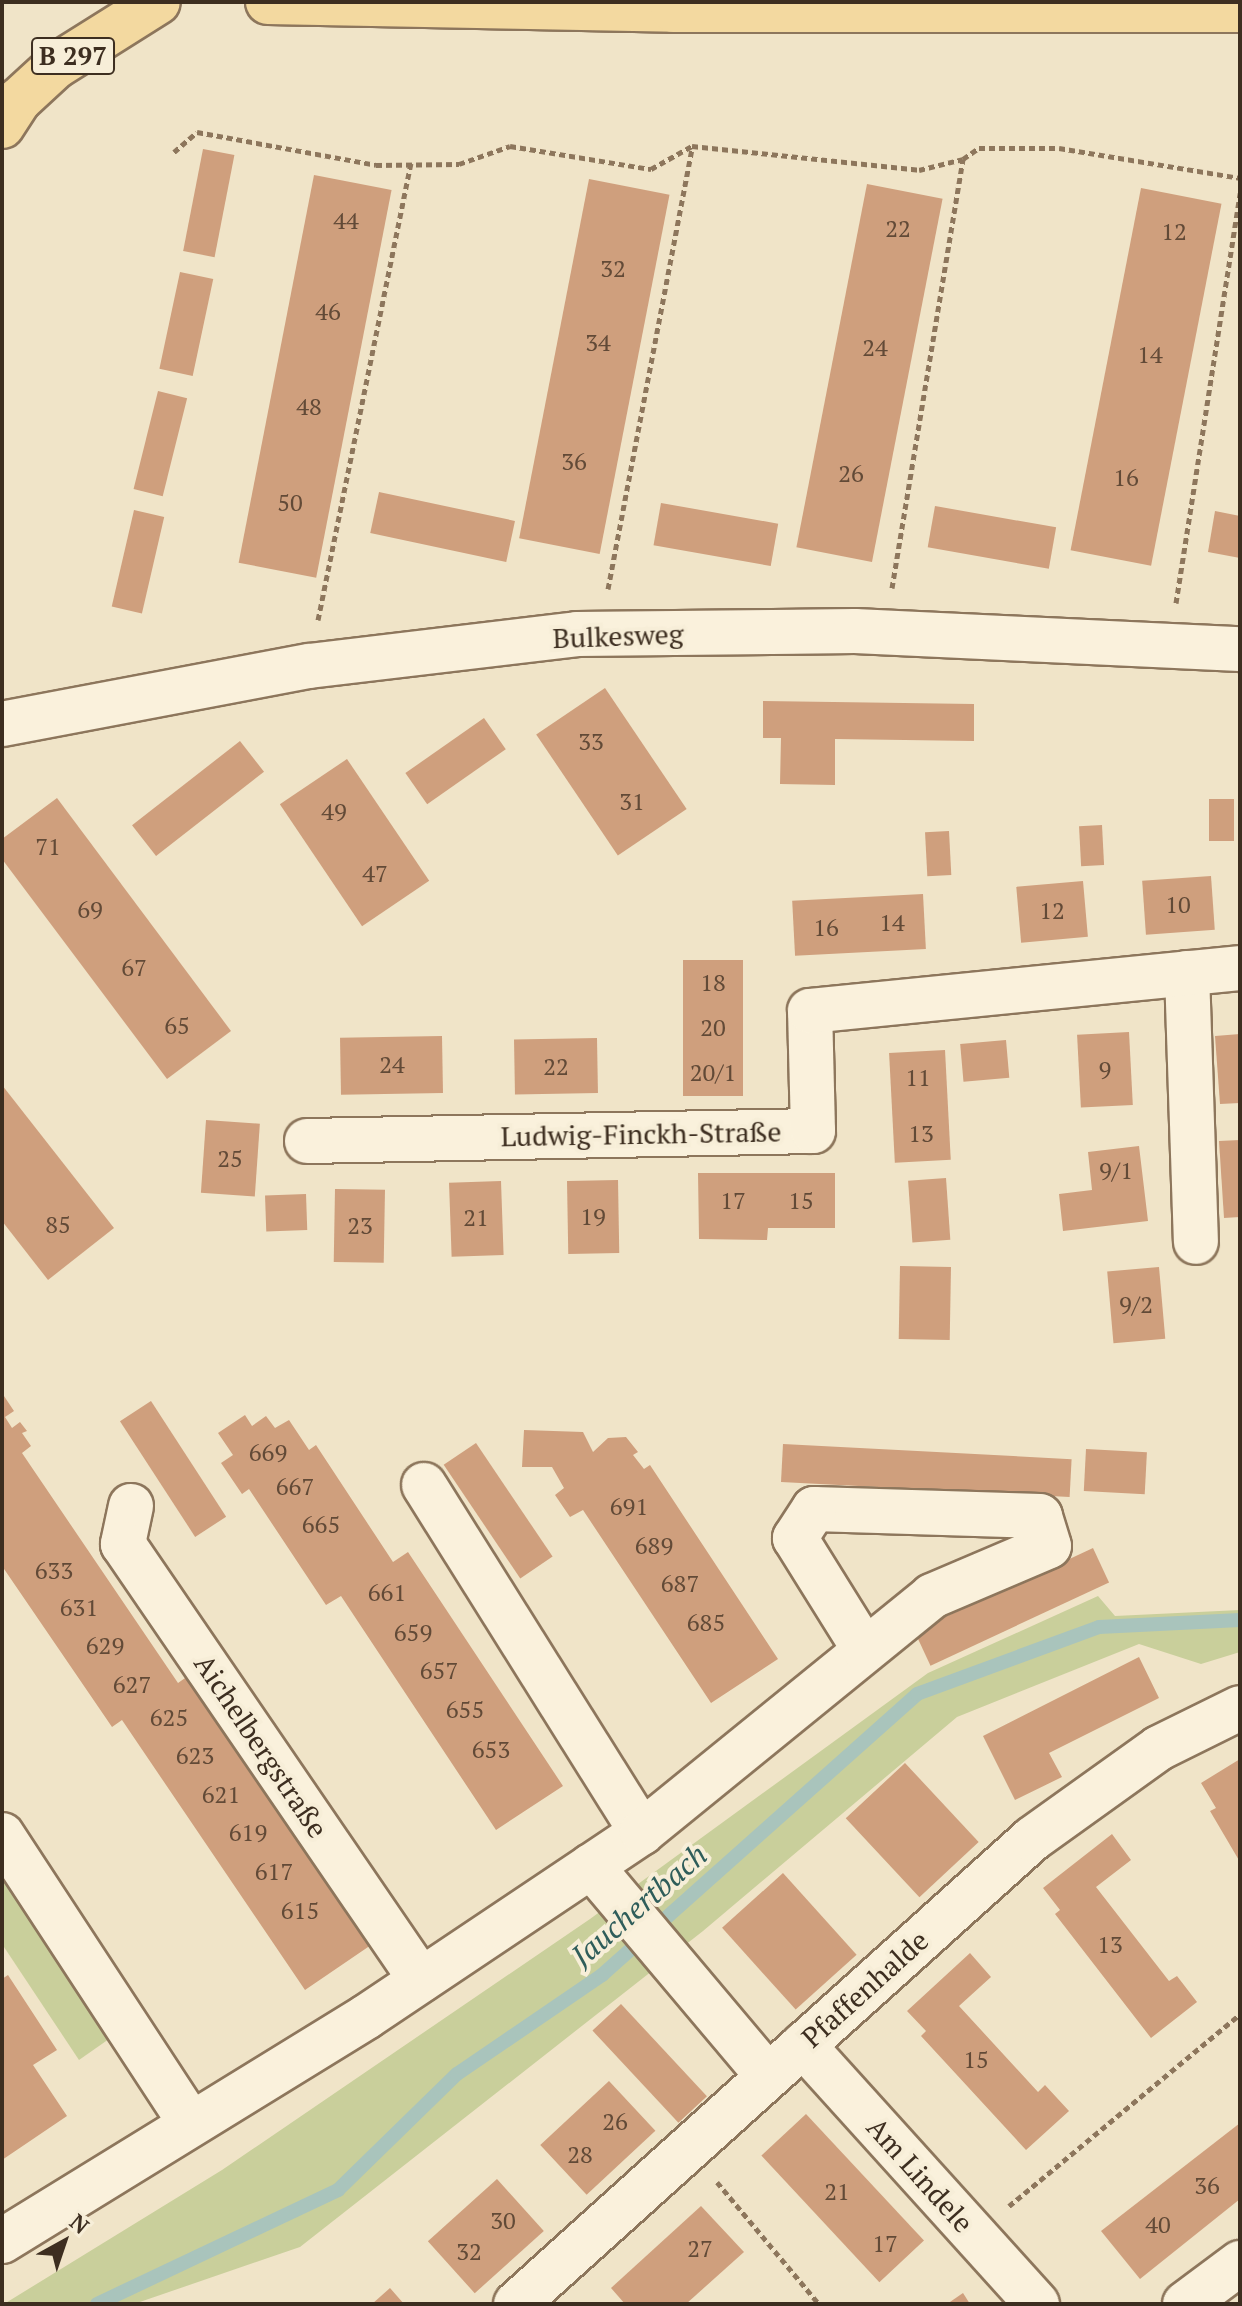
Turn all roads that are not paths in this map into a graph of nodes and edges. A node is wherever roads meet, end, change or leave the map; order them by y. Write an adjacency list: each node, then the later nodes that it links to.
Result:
1 (158, 2): 4 (main road, B 297)
2 (268, 2): 3 (main road)
3 (1240, 10)
4 (2, 126)
5 (1240, 649): 6 (street, Bulkesweg)
6 (2, 724)
7 (1240, 968): 8 (street, Ludwig-Finckh-Straße)
8 (1187, 973): 9 (street, Ludwig-Finckh-Straße); 10 (street)
9 (307, 1141)
10 (1196, 1242)
11 (424, 1485): 15 (street)
12 (131, 1506): 18 (street, Aichelbergstraße)
13 (864, 1649): 13 (street); 15 (street)
14 (1240, 1708): 19 (street, Pfaffenhalde)
15 (642, 1832): 17 (street)
16 (2, 1835): 21 (street)
17 (599, 1876): 18 (street); 20 (street)
18 (421, 1980): 21 (street)
19 (803, 2045): 20 (street, Pfaffenhalde); 25 (street, Am Lindele)
20 (767, 2075): 24 (street, Pfaffenhalde)
21 (191, 2124): 22 (street)
22 (2, 2241)
23 (1240, 2263): 26 (street)
24 (516, 2304)
25 (1037, 2304)
26 (1185, 2304)

